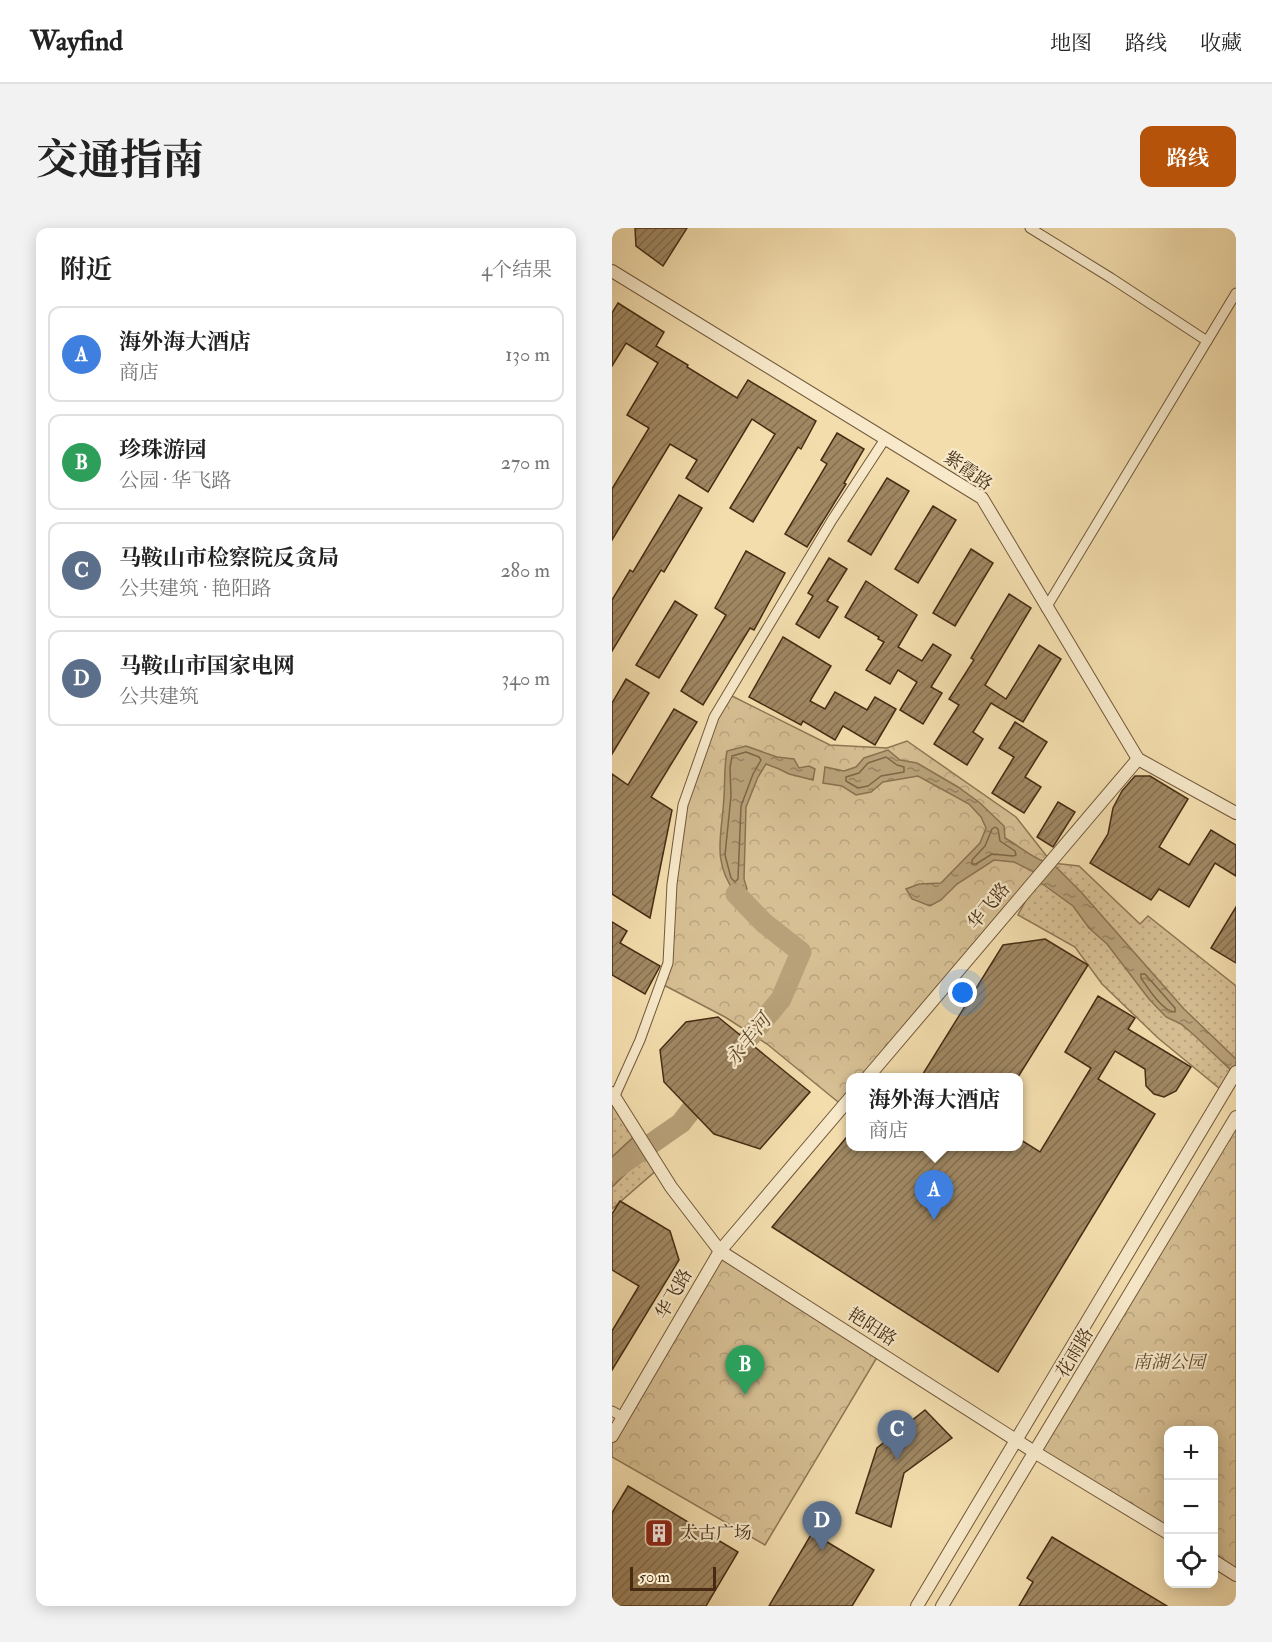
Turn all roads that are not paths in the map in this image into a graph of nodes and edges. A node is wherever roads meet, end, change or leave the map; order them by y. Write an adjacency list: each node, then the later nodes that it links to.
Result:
1 (1030, 228): 4 (street)
2 (612, 271): 5 (street, 紫霞路)
3 (1236, 293): 4 (street)
4 (1207, 341): 6 (street)
5 (885, 439): 6 (street, 紫霞路); 11 (street)
6 (1046, 608): 7 (street, 紫霞路)
7 (1138, 759): 8 (street, 紫霞路); 10 (street, 华飞路)
8 (1236, 813)
9 (1236, 1072): 17 (street)
10 (870, 1073)
11 (613, 1098): 14 (street, 艳阳路)
12 (846, 1103): 14 (street, 华飞路)
13 (1236, 1117): 18 (street, 花雨路)
14 (720, 1251): 15 (street, 华飞路); 17 (street, 艳阳路)
15 (617, 1414): 16 (street, 华飞路)
16 (612, 1436)
17 (1016, 1440): 18 (street, 艳阳路); 22 (street)
18 (1036, 1453): 19 (street, 艳阳路); 23 (street, 花雨路)
19 (1164, 1531)
20 (1218, 1564): 21 (street)
21 (1236, 1575)
22 (916, 1606)
23 (942, 1606)

